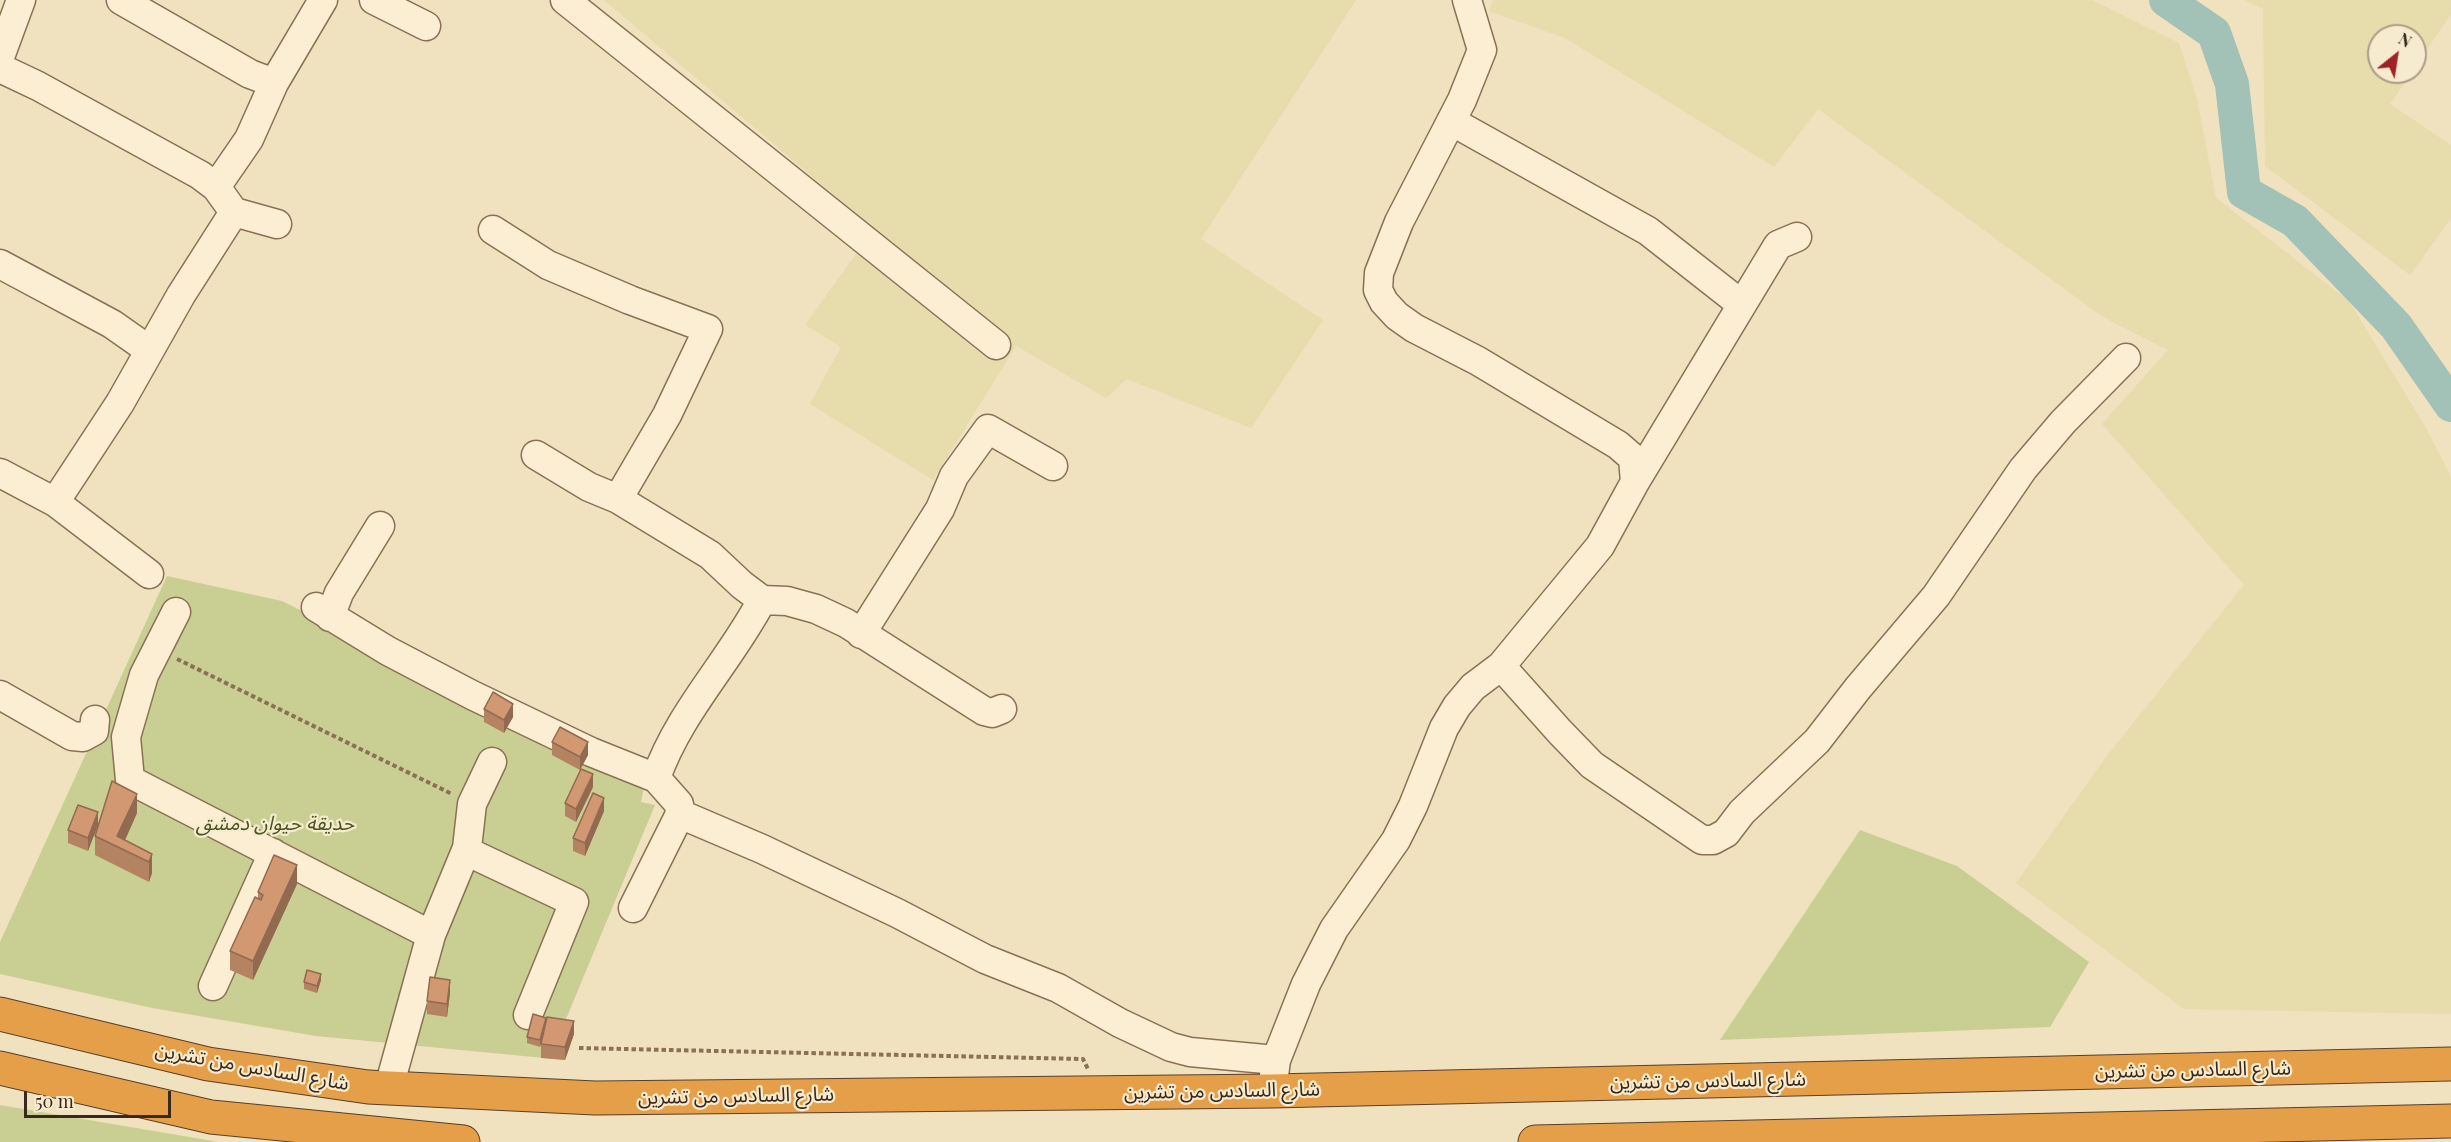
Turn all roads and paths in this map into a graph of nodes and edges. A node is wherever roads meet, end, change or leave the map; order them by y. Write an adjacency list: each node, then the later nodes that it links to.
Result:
1 (21, 0): 8 (street)
2 (121, 0): 10 (street)
3 (323, 0): 10 (street)
4 (374, 0): 7 (street)
5 (565, 0): 19 (street)
6 (1467, 0): 11 (street)
7 (426, 26)
8 (0, 57)
9 (0, 68): 12 (street)
10 (274, 83): 12 (street)
11 (1451, 121): 18 (street); 25 (street)
12 (216, 187): 13 (street)
13 (234, 212): 14 (street); 20 (street)
14 (277, 224)
15 (493, 230): 26 (street)
16 (1797, 237): 18 (street)
17 (0, 264): 20 (street)
18 (1741, 304): 25 (street)
19 (996, 345)
20 (149, 350): 27 (street)
21 (2126, 358): 34 (street)
22 (536, 455): 26 (street)
23 (1053, 466): 32 (street)
24 (0, 473): 27 (street)
25 (1635, 482): 34 (street)
26 (618, 499): 30 (street)
27 (54, 502): 29 (street)
28 (380, 526): 39 (street)
29 (150, 574)
30 (762, 600): 32 (street); 39 (street)
31 (176, 612): 33 (street)
32 (861, 634): 36 (street)
33 (157, 649): 40 (path); 43 (street)
34 (1501, 666): 52 (street)
35 (0, 695): 37 (street)
36 (1002, 710)
37 (95, 720)
38 (492, 762): 40 (street)
39 (656, 778): 41 (street)
40 (472, 804): 42 (street)
41 (680, 814): 44 (street); 52 (street)
42 (466, 851): 45 (street); 48 (street)
43 (273, 854): 45 (street); 46 (street)
44 (633, 908)
45 (431, 935): 53 (street)
46 (213, 986)
47 (0, 1014): 53 (highway, شارع السادس من تشرين)
48 (528, 1015)
49 (579, 1048): 54 (path)
50 (2451, 1064): 52 (highway, شارع السادس من تشرين)
51 (0, 1068): 56 (highway)
52 (1274, 1075): 54 (highway, شارع السادس من تشرين)
53 (389, 1087): 54 (highway, شارع السادس من تشرين)
54 (1099, 1092)
55 (2451, 1121): 57 (highway)
56 (463, 1142)
57 (1535, 1142)

